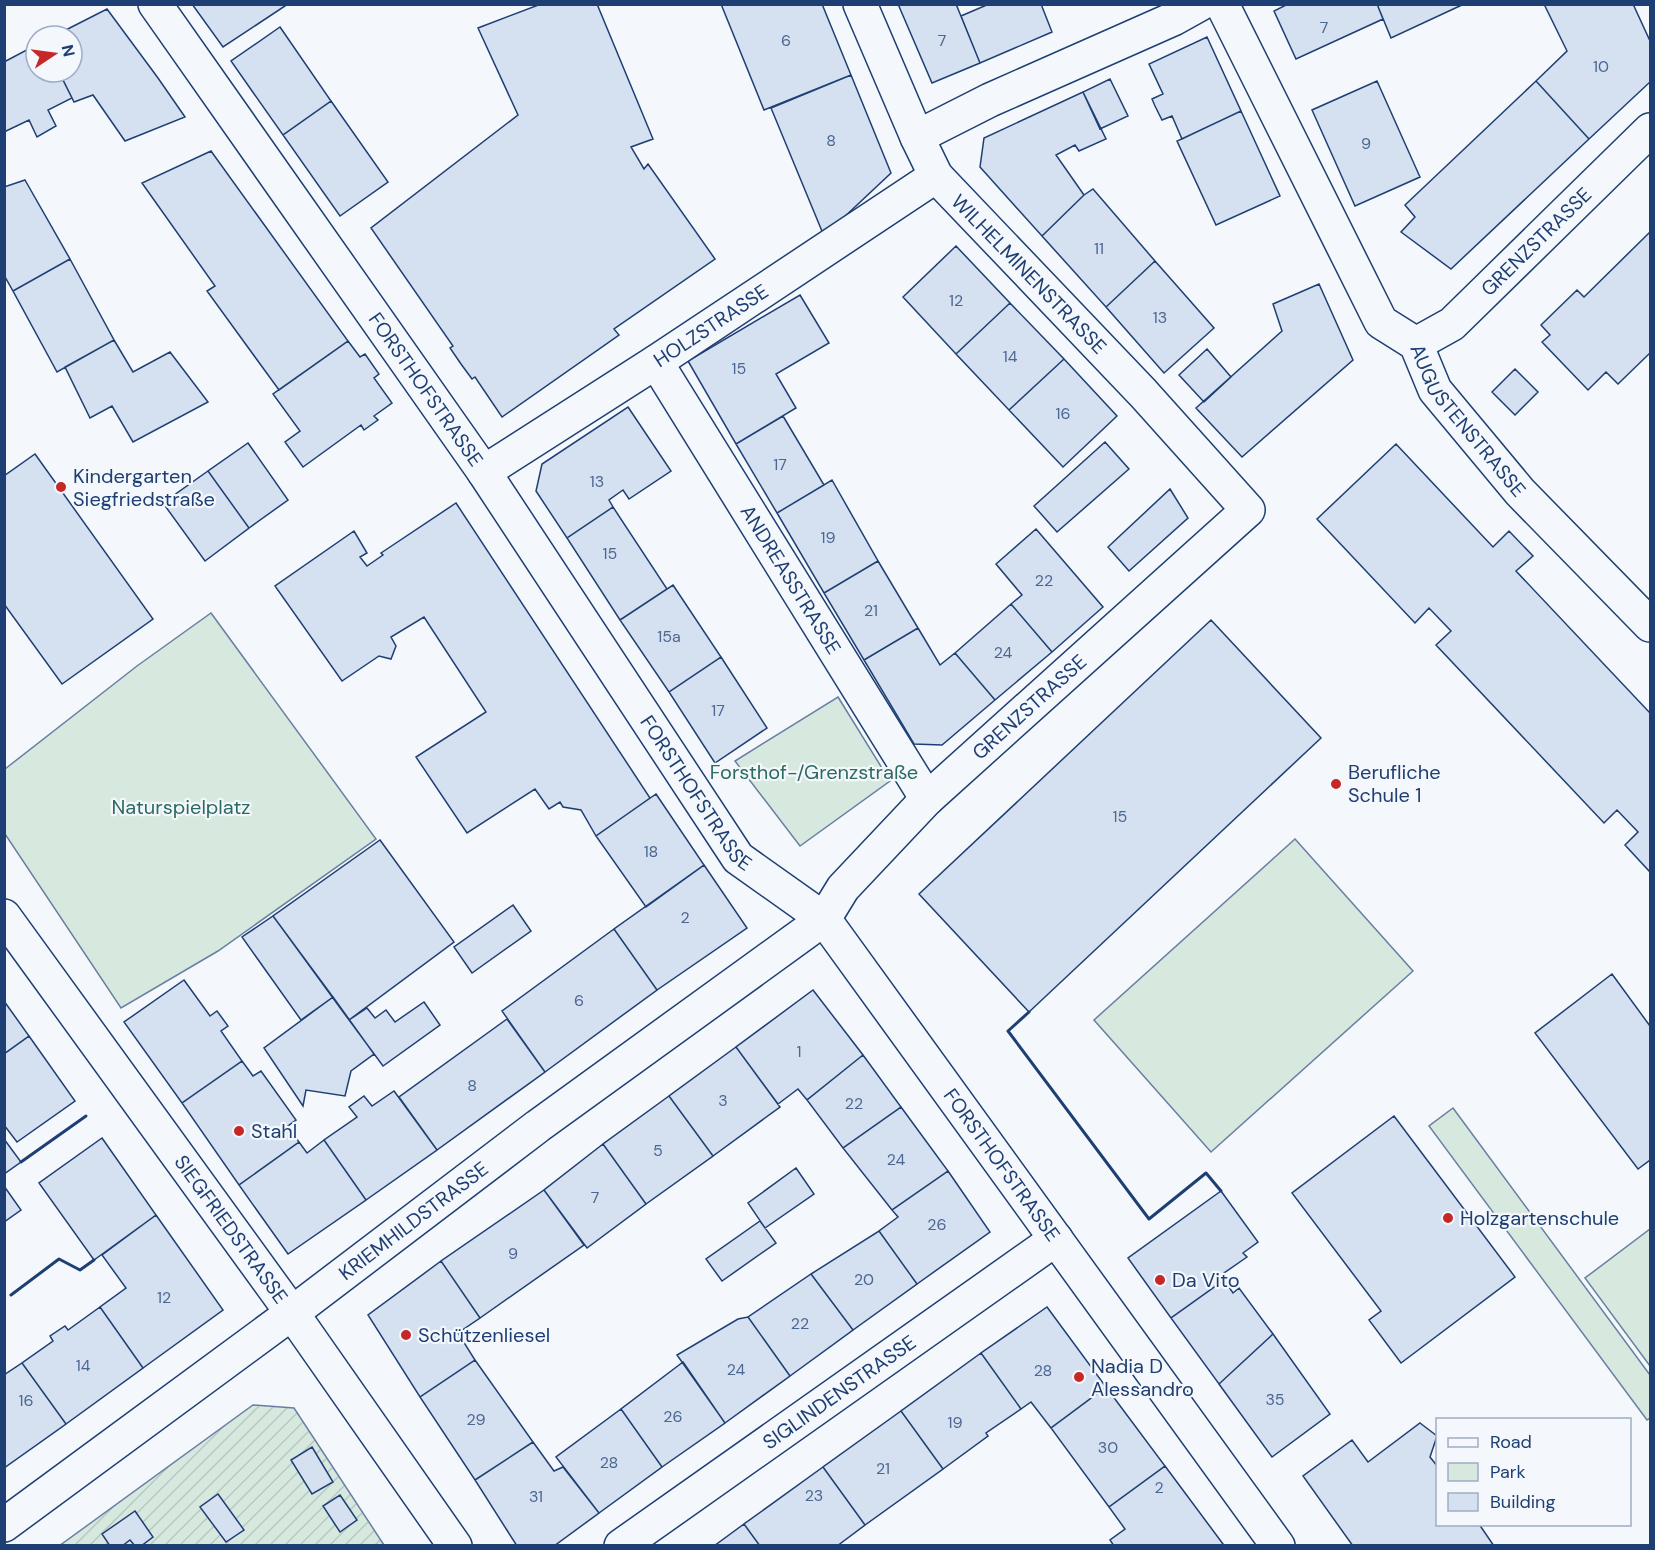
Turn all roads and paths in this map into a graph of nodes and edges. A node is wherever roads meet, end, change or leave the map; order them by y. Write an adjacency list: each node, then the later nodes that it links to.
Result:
1 (154, 4): 10 (street, FORSTHOFSTRASSE)
2 (860, 4): 6 (street, WILHELMINENSTRASSE)
3 (1200, 4): 6 (street)
4 (1222, 4): 8 (street, AUGUSTENSTRASSE)
5 (1650, 130): 8 (street, GRENZSTRASSE)
6 (917, 137): 7 (street, WILHELMINENSTRASSE)
7 (936, 176): 9 (street, HOLZSTRASSE); 11 (street, WILHELMINENSTRASSE)
8 (1416, 344): 12 (street, AUGUSTENSTRASSE)
9 (656, 362): 10 (street, HOLZSTRASSE); 13 (street, ANDREASSTRASSE)
10 (484, 472): 15 (street, FORSTHOFSTRASSE)
11 (1248, 510): 13 (street, GRENZSTRASSE)
12 (1650, 625)
13 (927, 799): 15 (street, GRENZSTRASSE)
14 (4, 916): 17 (street, SIEGFRIEDSTRASSE)
15 (824, 919): 16 (street, FORSTHOFSTRASSE); 17 (street, KRIEMHILDSTRASSE)
16 (1056, 1239): 20 (street, SIGLINDENSTRASSE); 21 (street, FORSTHOFSTRASSE)
17 (292, 1313): 18 (street, KRIEMHILDSTRASSE); 19 (street, SIEGFRIEDSTRASSE)
18 (4, 1525)
19 (455, 1545)
20 (621, 1545)
21 (1278, 1545)

